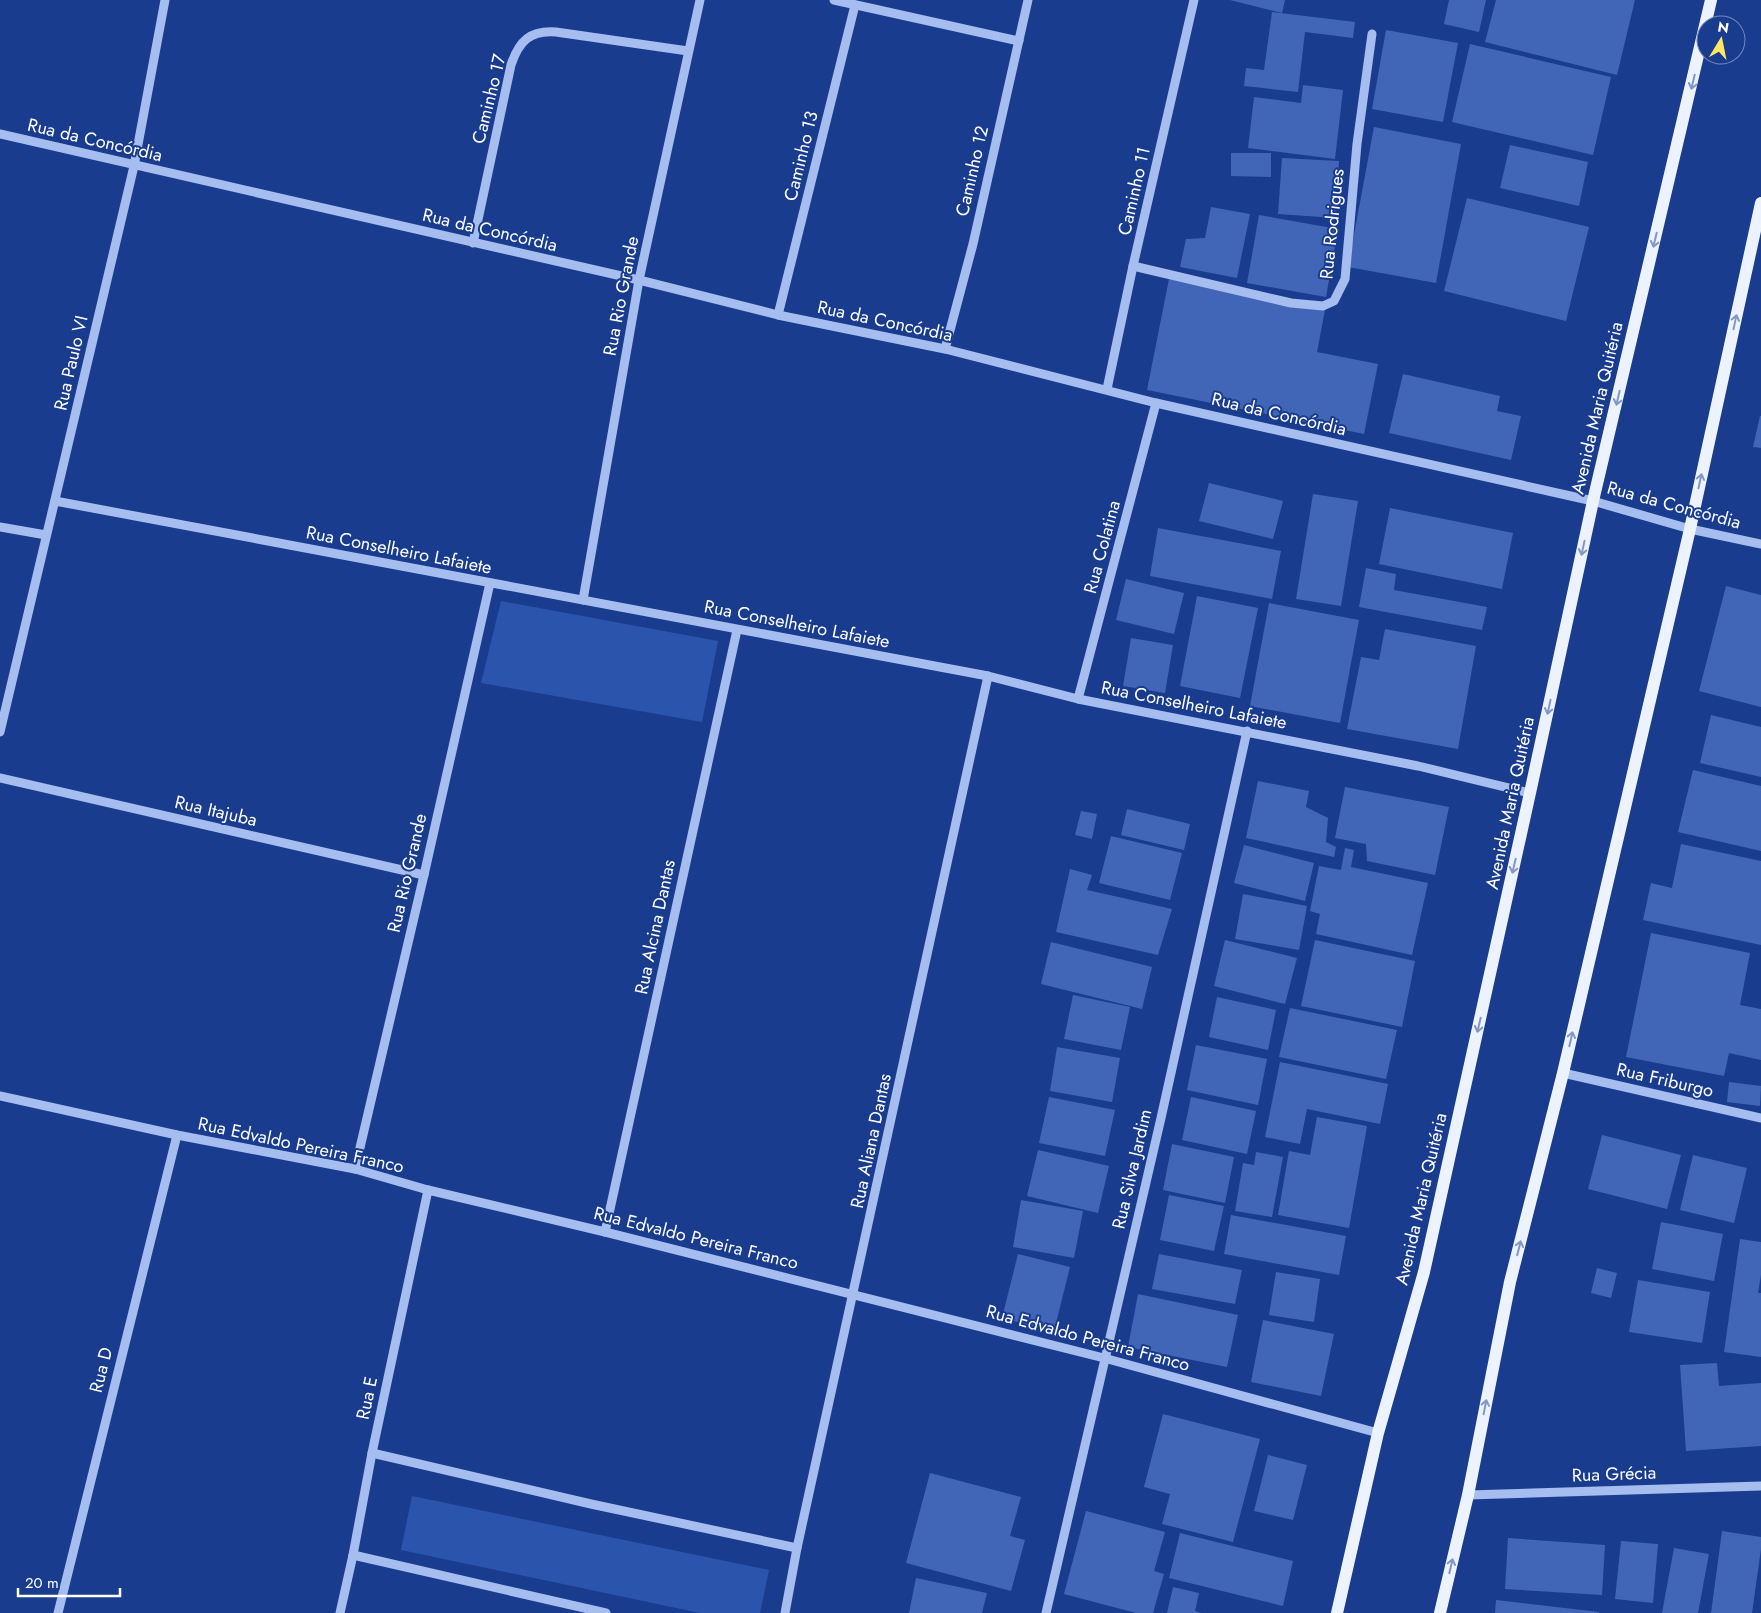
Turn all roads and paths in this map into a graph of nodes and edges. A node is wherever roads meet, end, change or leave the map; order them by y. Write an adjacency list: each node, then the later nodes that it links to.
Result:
1 (165, 0): 12 (street, Rua Paulo VI)
2 (700, 0): 10 (street, Rua Rio Grande)
3 (834, 0): 7 (street)
4 (1028, 0): 9 (street, Caminho 12)
5 (1194, 0): 16 (street, Caminho 11)
6 (1711, 0): 23 (main road, Avenida Maria Quitéria, one-way to 23)
7 (855, 5): 9 (street); 18 (street, Caminho 13)
8 (1372, 34): 16 (street, Rua Rodrigues)
9 (1018, 41): 19 (street, Caminho 12)
10 (688, 51): 15 (street, Caminho 17); 17 (street, Rua Rio Grande)
11 (0, 134): 12 (street, Rua da Concórdia)
12 (134, 166): 15 (street, Rua da Concórdia); 22 (street, Rua Paulo VI)
13 (1761, 203): 14 (main road)
14 (1758, 230): 25 (main road, one-way to 14)
15 (473, 243): 17 (street, Rua da Concórdia)
16 (1133, 266): 20 (street, Caminho 11)
17 (639, 280): 18 (street, Rua da Concórdia); 29 (street, Rua Rio Grande)
18 (778, 315): 19 (street, Rua da Concórdia)
19 (945, 349): 20 (street, Rua da Concórdia)
20 (1107, 390): 21 (street, Rua da Concórdia)
21 (1156, 403): 23 (street, Rua da Concórdia); 32 (street, Rua Colatina)
22 (55, 501): 26 (street, Rua Paulo VI); 28 (street, Rua Conselheiro Lafaiete)
23 (1593, 501): 25 (street, Rua da Concórdia); 36 (main road, Avenida Maria Quitéria, one-way to 36)
24 (0, 527): 26 (street)
25 (1690, 529): 27 (street, Rua da Concórdia); 38 (main road, one-way to 25)
26 (46, 535): 34 (street, Rua Paulo VI)
27 (1761, 544)
28 (490, 583): 29 (street, Rua Conselheiro Lafaiete); 37 (street, Rua Rio Grande)
29 (583, 600): 30 (street, Rua Conselheiro Lafaiete)
30 (737, 630): 31 (street, Rua Conselheiro Lafaiete); 44 (street, Rua Alcina Dantas)
31 (988, 676): 32 (street, Rua Conselheiro Lafaiete); 45 (street, Rua Aliana Dantas)
32 (1078, 699): 33 (street, Rua Conselheiro Lafaiete)
33 (1247, 731): 36 (street, Rua Conselheiro Lafaiete); 46 (street, Rua Silva Jardim)
34 (0, 732)
35 (0, 778): 37 (street, Rua Itajuba)
36 (1530, 793): 47 (main road, Avenida Maria Quitéria, one-way to 47)
37 (424, 875): 42 (street, Rua Rio Grande)
38 (1563, 1073): 40 (street, Rua Friburgo); 50 (main road, one-way to 38)
39 (0, 1096): 41 (street, Rua Edvaldo Pereira Franco)
40 (1761, 1118)
41 (177, 1134): 42 (street, Rua Edvaldo Pereira Franco); 53 (street, Rua D)
42 (355, 1170): 43 (street, Rua Edvaldo Pereira Franco)
43 (428, 1190): 44 (street, Rua Edvaldo Pereira Franco); 48 (street, Rua E)
44 (606, 1232): 45 (street, Rua Edvaldo Pereira Franco)
45 (854, 1295): 46 (street, Rua Edvaldo Pereira Franco); 51 (street, Rua Aliana Dantas)
46 (1104, 1358): 47 (street, Rua Edvaldo Pereira Franco); 57 (street, Rua Silva Jardim)
47 (1378, 1433): 58 (main road, Avenida Maria Quitéria)
48 (372, 1453): 51 (street); 52 (street, Rua E)
49 (1761, 1486): 50 (street, Rua Grécia)
50 (1468, 1495): 59 (main road, one-way to 50)
51 (797, 1548): 56 (street, Rua Aliana Dantas)
52 (353, 1555): 54 (street, Rua E); 55 (street)
53 (58, 1613)
54 (340, 1613)
55 (606, 1613)
56 (785, 1613)
57 (1046, 1613)
58 (1337, 1613)
59 (1440, 1613)

